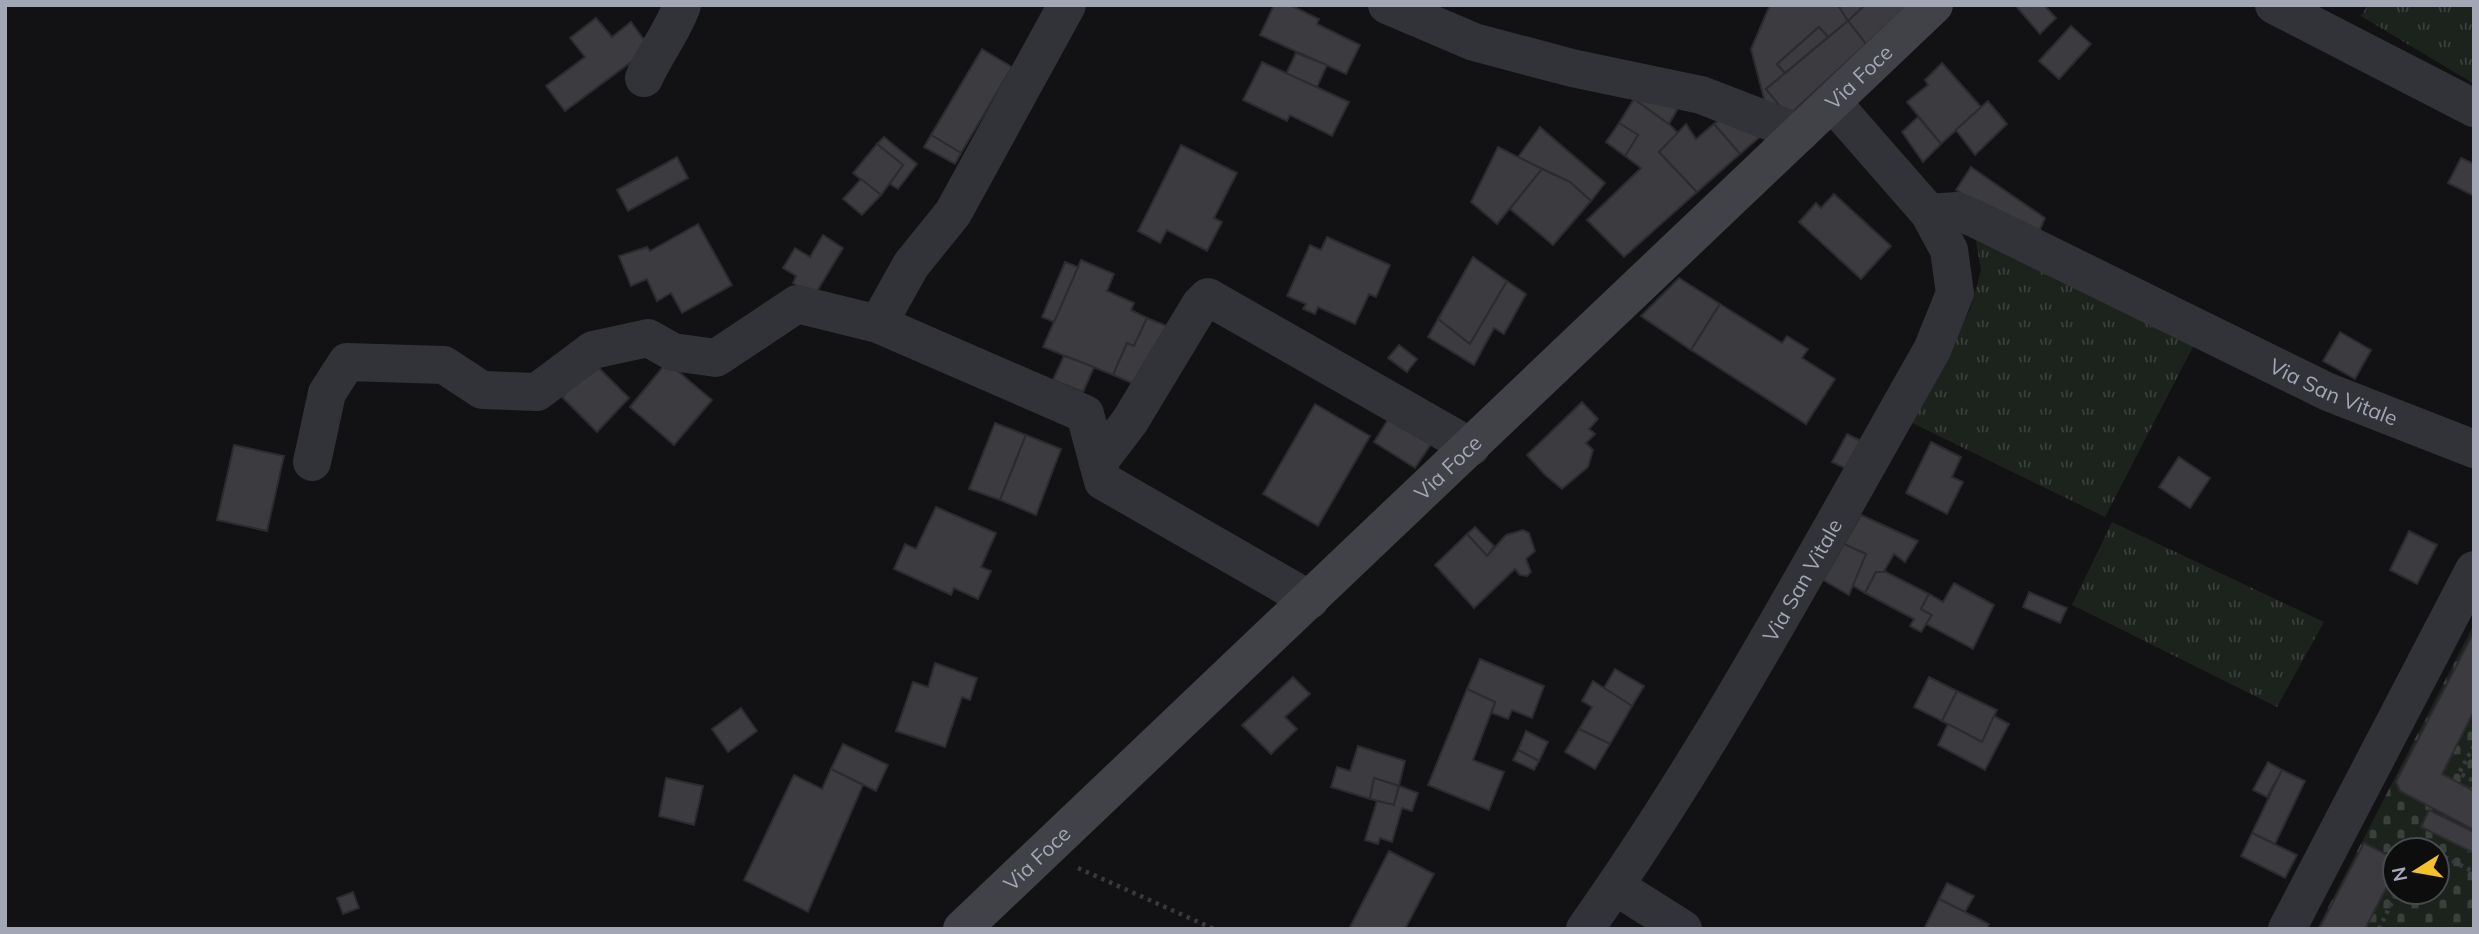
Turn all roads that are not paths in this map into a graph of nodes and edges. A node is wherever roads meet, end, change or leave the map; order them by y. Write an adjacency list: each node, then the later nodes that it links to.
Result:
1 (682, 5): 6 (street)
2 (1067, 5): 11 (street)
3 (1387, 5): 9 (street)
4 (1934, 5): 7 (main road, Via Foce)
5 (2274, 5): 8 (street)
6 (644, 78)
7 (1832, 102): 9 (main road, Via Foce); 10 (street, Via San Vitale)
8 (2474, 108)
9 (1800, 132): 12 (main road, Via Foce)
10 (1929, 213): 13 (street, Via San Vitale); 18 (street, Via San Vitale)
11 (878, 324): 14 (street); 15 (street)
12 (1471, 447): 15 (street); 17 (main road, Via Foce)
13 (2474, 449)
14 (312, 462)
15 (1098, 463): 17 (street)
16 (2474, 570): 22 (street)
17 (1310, 600): 19 (main road, Via Foce)
18 (1615, 886): 20 (street, Via San Vitale); 21 (street)
19 (962, 929)
20 (1584, 929)
21 (1683, 929)
22 (2287, 929)

